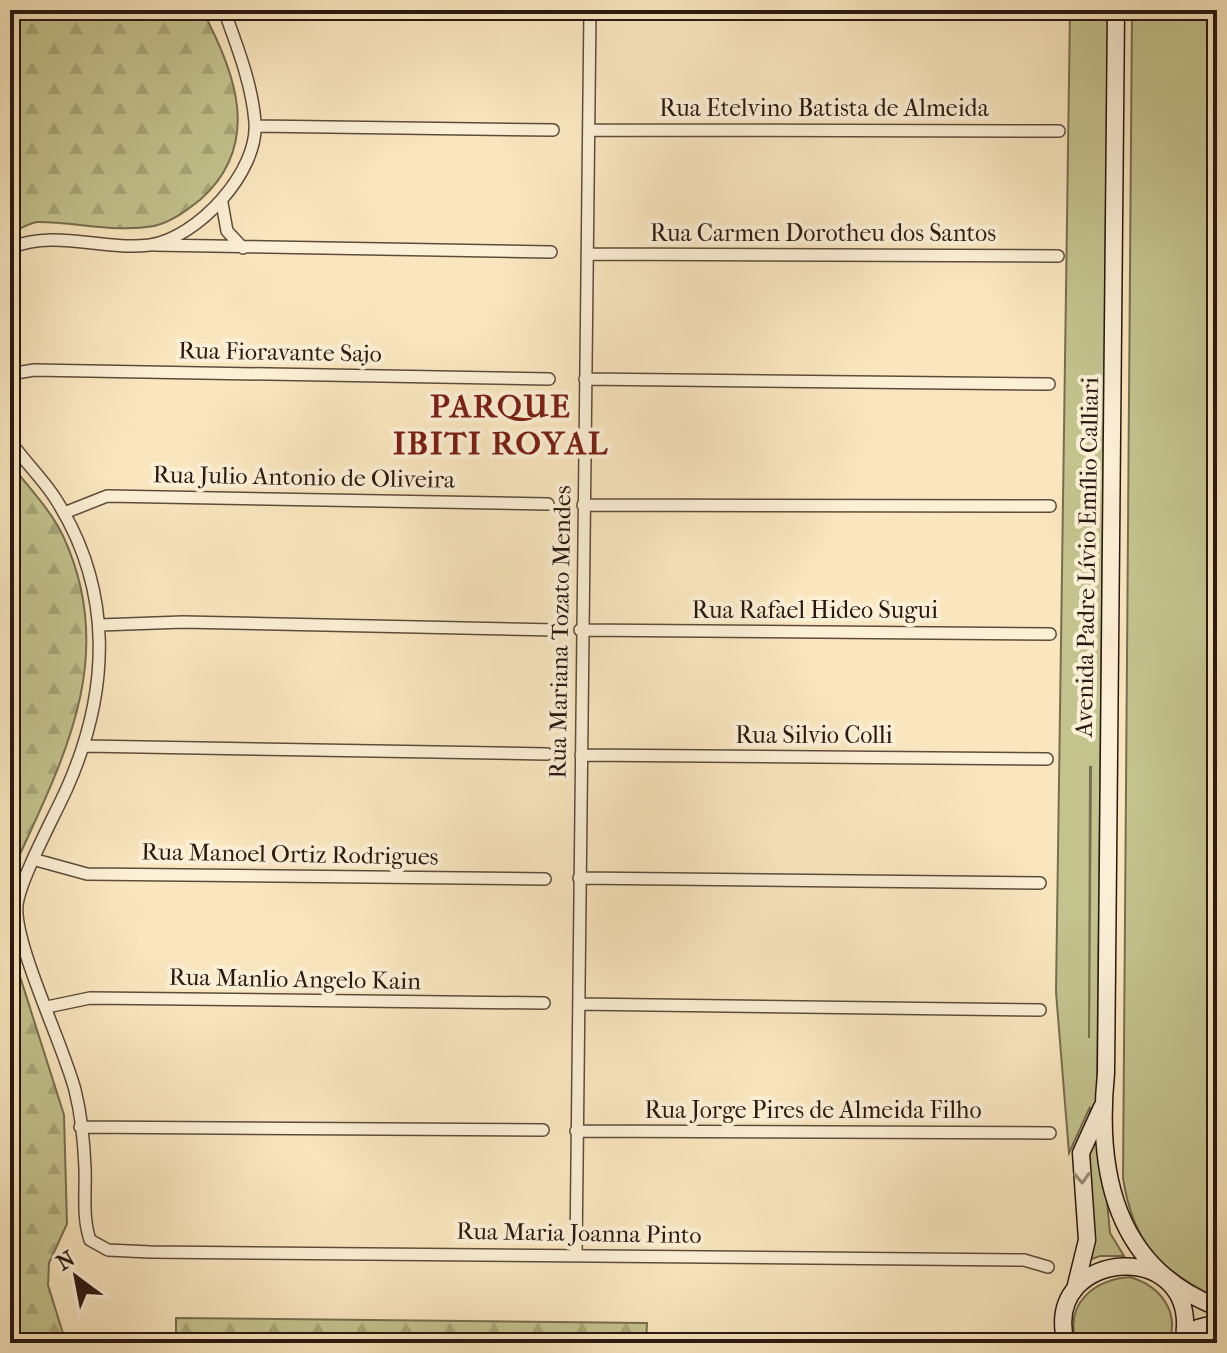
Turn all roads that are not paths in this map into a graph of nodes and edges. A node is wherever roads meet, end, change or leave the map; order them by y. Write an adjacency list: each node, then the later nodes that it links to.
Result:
1 (224, 10): 4 (street)
2 (590, 10): 6 (street, Rua Mariana Tozato Mendes)
3 (1116, 10): 40 (street, Avenida Padre Lívio Emílio Calliari)
4 (256, 126): 5 (street); 8 (street)
5 (553, 130)
6 (589, 130): 7 (street, Rua Etelvino Batista de Almeida); 13 (street, Rua Mariana Tozato Mendes)
7 (1059, 131)
8 (222, 203): 9 (street); 11 (street)
9 (151, 245): 10 (street); 11 (street)
10 (10, 248)
11 (243, 248): 12 (street)
12 (551, 252)
13 (587, 254): 14 (street, Rua Carmen Dorotheu dos Santos); 17 (street, Rua Mariana Tozato Mendes)
14 (1058, 256)
15 (10, 374): 16 (street, Rua Fioravante Sajo)
16 (549, 379)
17 (585, 379): 18 (street); 21 (street, Rua Mariana Tozato Mendes)
18 (1049, 384)
19 (10, 441): 23 (street)
20 (548, 504): 23 (street, Rua Julio Antonio de Oliveira)
21 (583, 505): 22 (street); 26 (street, Rua Mariana Tozato Mendes)
22 (1050, 506)
23 (64, 513): 24 (street)
24 (100, 625): 25 (street); 28 (street)
25 (556, 630)
26 (580, 630): 27 (street, Rua Rafael Hideo Sugui); 30 (street, Rua Mariana Tozato Mendes)
27 (1050, 634)
28 (85, 746): 29 (street); 32 (street)
29 (547, 754)
30 (581, 755): 31 (street, Rua Silvio Colli); 33 (street, Rua Mariana Tozato Mendes)
31 (1047, 759)
32 (36, 860): 34 (street, Rua Manoel Ortiz Rodrigues); 38 (street)
33 (579, 878): 35 (street); 37 (street, Rua Mariana Tozato Mendes)
34 (545, 879)
35 (1040, 883)
36 (544, 1003): 38 (street, Rua Manlio Angelo Kain)
37 (579, 1004): 39 (street); 43 (street, Rua Mariana Tozato Mendes)
38 (47, 1007): 41 (street)
39 (1040, 1010)
40 (1102, 1105): 47 (street, Avenida Padre Lívio Emílio Calliari); 48 (street, Avenida Padre Lívio Emílio Calliari, one-way to 48)
41 (80, 1127): 42 (street); 45 (street, Rua Maria Joanna Pinto)
42 (543, 1130)
43 (576, 1131): 44 (street, Rua Jorge Pires de Almeida Filho); 45 (street, Rua Mariana Tozato Mendes)
44 (1050, 1133)
45 (576, 1254): 46 (street, Rua Maria Joanna Pinto)
46 (1048, 1267)
47 (1164, 1278): 48 (street); 49 (street); 52 (street)
48 (1072, 1294): 51 (street, Avenida Padre Lívio Emílio Calliari)
49 (1217, 1307)
50 (1217, 1323): 52 (street)
51 (1066, 1343)
52 (1183, 1343)

